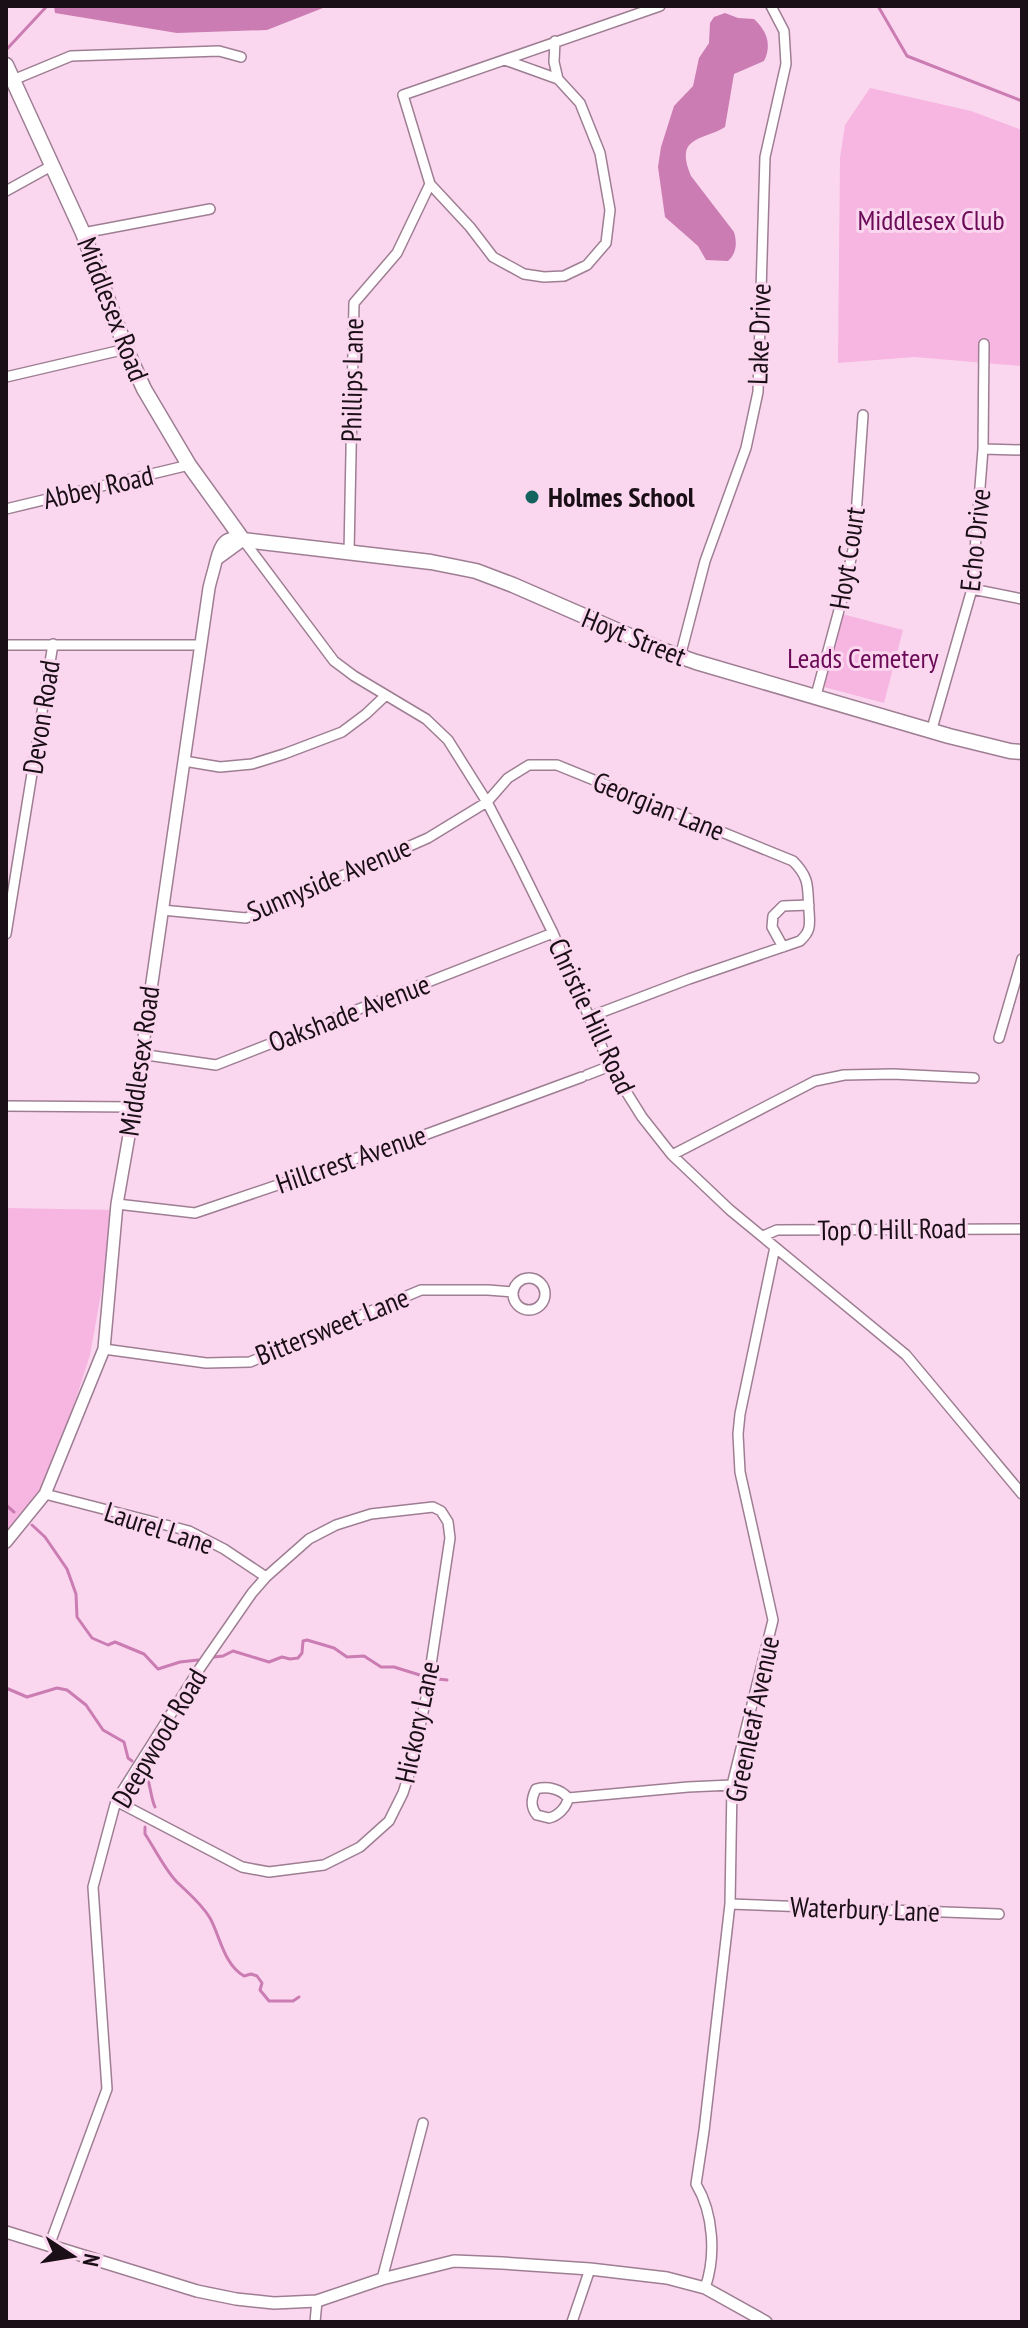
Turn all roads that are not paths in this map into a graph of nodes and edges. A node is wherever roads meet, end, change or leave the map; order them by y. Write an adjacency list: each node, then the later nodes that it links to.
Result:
1 (660, 6): 3 (street)
2 (771, 6): 28 (street, Lake Drive)
3 (555, 41): 5 (street); 7 (street)
4 (241, 57): 6 (street)
5 (504, 60): 7 (street); 9 (street)
6 (9, 72): 8 (main road, Middlesex Road)
7 (558, 79): 9 (street)
8 (53, 165): 10 (street); 12 (main road, Middlesex Road)
9 (430, 184): 22 (street, Phillips Lane)
10 (6, 191)
11 (210, 209): 12 (street)
12 (83, 233): 14 (main road, Middlesex Road)
13 (984, 344): 17 (street, Echo Drive)
14 (126, 349): 15 (street); 19 (main road, Middlesex Road)
15 (6, 377)
16 (863, 415): 30 (street, Hoyt Court)
17 (983, 449): 18 (street); 23 (street, Echo Drive)
18 (1022, 450)
19 (189, 465): 20 (street, Abbey Road); 21 (main road, Middlesex Road)
20 (6, 509)
21 (243, 540): 22 (main road, Hoyt Street); 27 (street, Middlesex Road); 29 (street, Christie Hill Road)
22 (349, 553): 28 (main road, Hoyt Street)
23 (972, 589): 24 (street); 31 (street, Echo Drive)
24 (1022, 599)
25 (53, 644): 26 (street); 27 (street); 38 (street, Devon Road)
26 (6, 645)
27 (201, 645): 33 (street, Middlesex Road)
28 (680, 657): 30 (main road, Hoyt Street)
29 (385, 696): 33 (street); 34 (street, Christie Hill Road)
30 (815, 699): 31 (main road, Hoyt Street)
31 (931, 732): 32 (main road, Hoyt Street)
32 (1022, 752)
33 (184, 761): 36 (street, Middlesex Road)
34 (487, 802): 35 (street, Georgian Lane); 36 (street, Sunnyside Avenue); 37 (street, Christie Hill Road)
35 (809, 905): 39 (street, Georgian Lane); 39 (street)
36 (162, 910): 43 (street, Middlesex Road)
37 (553, 933): 41 (street, Christie Hill Road); 43 (street, Oakshade Avenue)
38 (6, 934)
39 (783, 947): 41 (street, Georgian Lane)
40 (1022, 959): 42 (street)
41 (589, 1017): 44 (street, Christie Hill Road)
42 (999, 1038)
43 (140, 1054): 47 (street, Middlesex Road)
44 (610, 1066): 48 (street, Christie Hill Road); 49 (street, Hillcrest Avenue)
45 (974, 1078): 48 (street)
46 (6, 1106): 47 (street)
47 (134, 1107): 49 (street, Middlesex Road)
48 (672, 1155): 51 (street, Christie Hill Road)
49 (117, 1204): 54 (street, Middlesex Road)
50 (1022, 1229): 51 (street, Top O Hill Road)
51 (763, 1236): 52 (street, Christie Hill Road)
52 (775, 1247): 56 (street, Christie Hill Road); 60 (street, Greenleaf Avenue)
53 (513, 1292): 54 (street, Bittersweet Lane)
54 (104, 1349): 55 (street, Middlesex Road)
55 (45, 1494): 58 (street, Middlesex Road); 59 (street, Laurel Lane)
56 (1022, 1494)
57 (441, 1511): 59 (street, Deepwood Road); 62 (street, Hickory Lane)
58 (6, 1542)
59 (266, 1577): 62 (street, Deepwood Road)
60 (732, 1785): 61 (street); 63 (street, Greenleaf Avenue)
61 (568, 1798)
62 (116, 1801): 67 (street, Deepwood Road)
63 (730, 1904): 64 (street, Waterbury Lane); 70 (street, Greenleaf Avenue)
64 (999, 1914)
65 (423, 2123): 69 (street)
66 (6, 2232): 67 (street)
67 (49, 2246): 71 (street)
68 (590, 2269): 69 (street); 70 (street); 73 (street)
69 (382, 2279): 71 (street)
70 (705, 2288): 74 (street)
71 (317, 2301): 72 (street)
72 (315, 2322)
73 (572, 2322)
74 (766, 2322)

